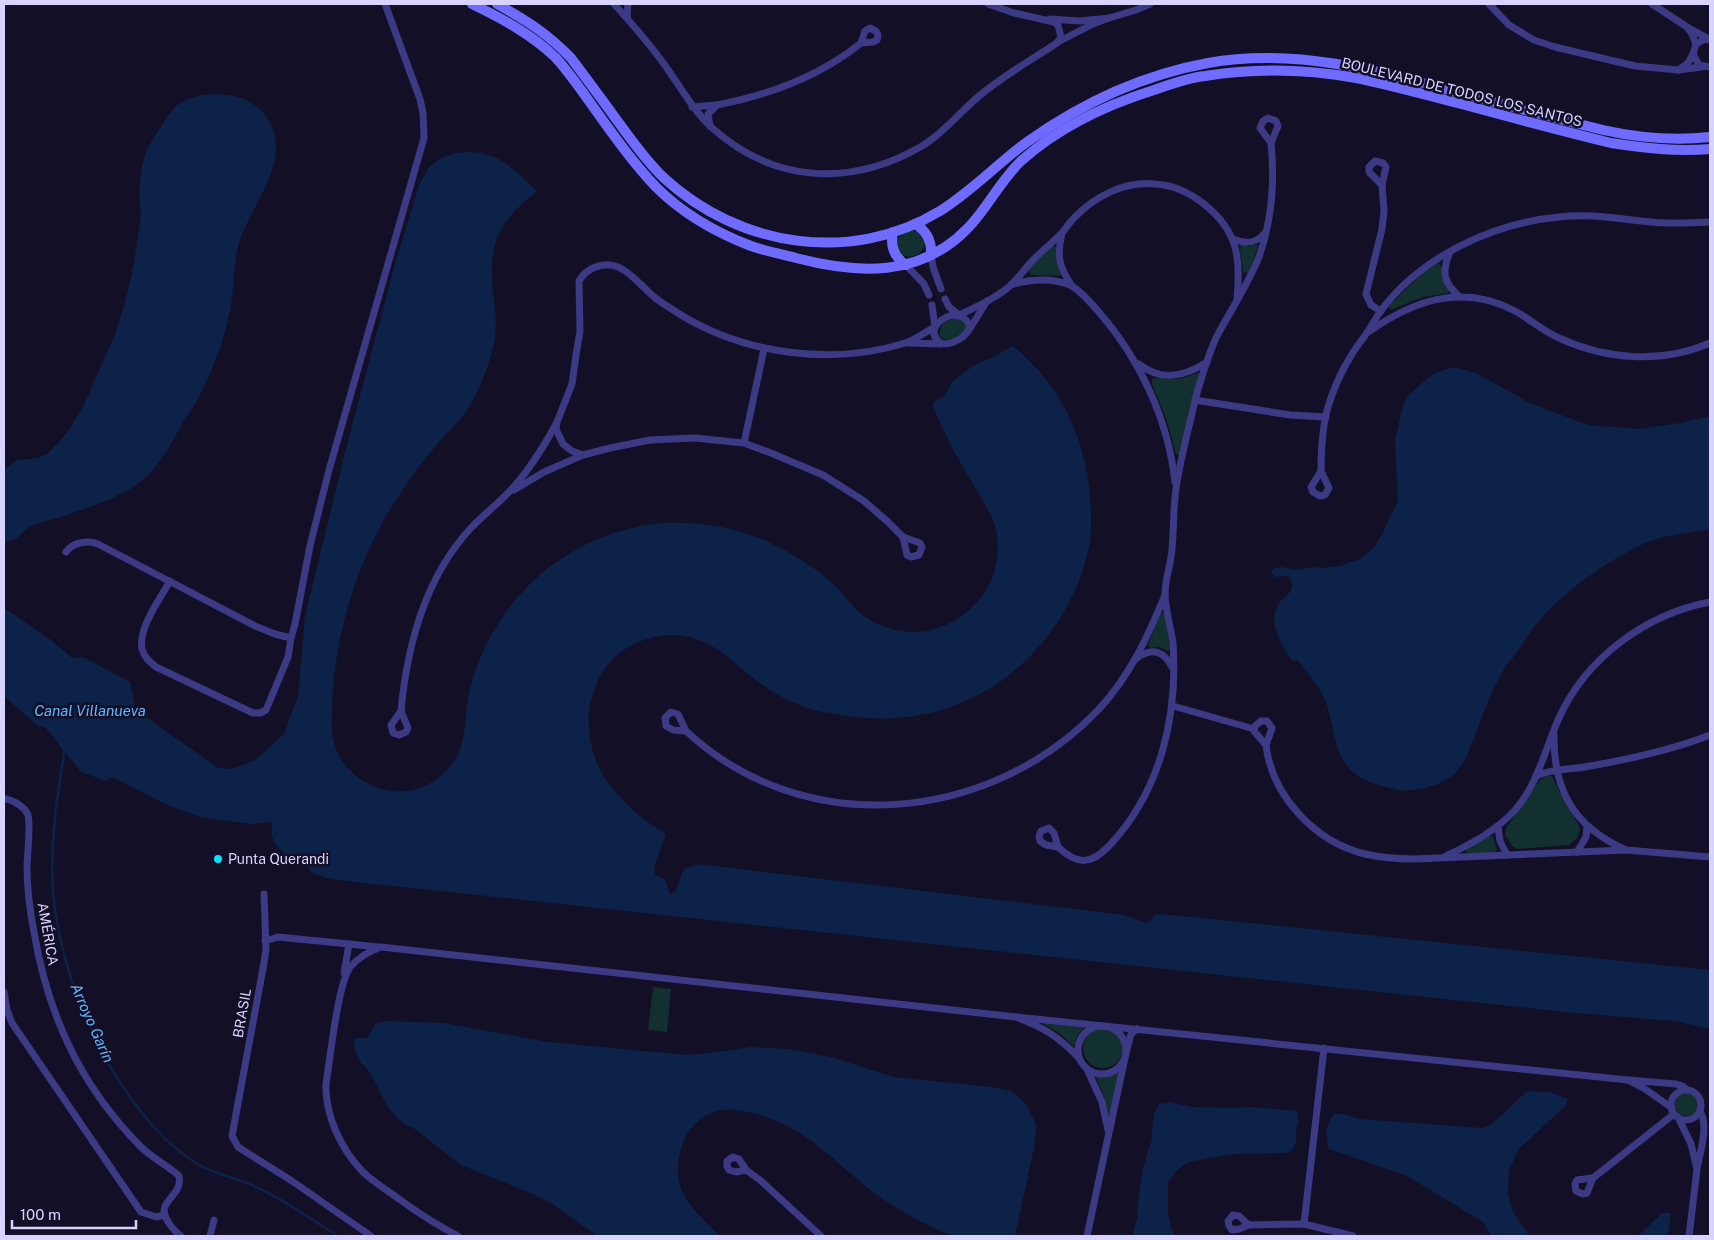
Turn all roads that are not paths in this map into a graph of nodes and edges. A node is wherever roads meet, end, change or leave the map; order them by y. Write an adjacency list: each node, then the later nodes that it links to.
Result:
1 (385, 4): 72 (street)
2 (472, 4): 36 (street, BOULEVARD DE TODOS LOS SANTOS)
3 (497, 4): 30 (street, BOULEVARD DE TODOS LOS SANTOS)
4 (614, 4): 10 (street)
5 (628, 4): 10 (street)
6 (988, 4): 12 (street)
7 (1150, 4): 11 (street)
8 (1489, 4): 20 (street)
9 (1652, 4): 13 (street)
10 (628, 18): 22 (street)
11 (1109, 18): 12 (street); 15 (street)
12 (1048, 19): 15 (street)
13 (1687, 27): 14 (street); 17 (street)
14 (1710, 40): 17 (street)
15 (1057, 42): 23 (street)
16 (861, 43): 21 (street)
17 (1696, 44): 18 (street)
18 (1693, 54): 19 (street); 20 (street)
19 (1706, 67): 20 (street)
20 (1678, 70)
21 (717, 105): 22 (street); 23 (street)
22 (692, 107): 23 (street)
23 (710, 126)
24 (1710, 137): 29 (street, BOULEVARD DE TODOS LOS SANTOS)
25 (1271, 143): 32 (street)
26 (1710, 149): 35 (street, BOULEVARD DE TODOS LOS SANTOS)
27 (1382, 185): 48 (street)
28 (1710, 222): 34 (street)
29 (915, 224): 30 (street, BOULEVARD DE TODOS LOS SANTOS); 35 (street)
30 (893, 232): 36 (street)
31 (1062, 232): 33 (street); 39 (street); 40 (street)
32 (1266, 232): 33 (street); 45 (street)
33 (1233, 239): 45 (street)
34 (1450, 252): 43 (street); 48 (street)
35 (931, 255): 36 (street, BOULEVARD DE TODOS LOS SANTOS); 37 (street)
36 (906, 265): 38 (street)
37 (937, 278): 38 (street); 41 (street)
38 (924, 284): 42 (street)
39 (1013, 284): 40 (street); 46 (street)
40 (1072, 286): 57 (street)
41 (941, 289)
42 (928, 295)
43 (1460, 297): 52 (street); 54 (street)
44 (945, 299): 49 (street)
45 (1237, 299): 58 (street)
46 (988, 300): 49 (street); 51 (street)
47 (932, 305): 50 (street)
48 (1381, 311): 52 (street)
49 (959, 315): 50 (street); 51 (street)
50 (934, 327): 53 (street); 55 (street)
51 (969, 330): 55 (street)
52 (1366, 335): 60 (street)
53 (906, 343): 55 (street); 56 (street)
54 (1710, 343)
55 (944, 344)
56 (764, 348): 61 (street); 62 (street)
57 (1135, 361): 58 (street); 65 (street)
58 (1207, 362): 59 (street)
59 (1195, 400): 60 (street); 65 (street)
60 (1326, 417): 64 (street)
61 (557, 422): 63 (street); 66 (street)
62 (744, 443): 63 (street); 67 (street)
63 (583, 455): 66 (street)
64 (1321, 472)
65 (1176, 489): 70 (street)
66 (505, 495): 76 (street)
67 (903, 537)
68 (66, 552): 69 (street)
69 (170, 581): 72 (street); 72 (street)
70 (1165, 594): 73 (street); 74 (street)
71 (1710, 602): 78 (street)
72 (291, 638)
73 (1136, 658): 74 (street); 79 (street)
74 (1173, 668): 75 (street)
75 (1173, 706): 77 (street); 87 (street)
76 (401, 711)
77 (1254, 729): 81 (street); 81 (street)
78 (1554, 729): 82 (street); 83 (street)
79 (686, 730)
80 (1710, 735): 82 (street)
81 (1266, 745): 92 (street)
82 (1556, 770): 83 (street); 85 (street)
83 (1536, 776): 86 (street)
84 (4, 799): 114 (street, AMÉRICA)
85 (1587, 826): 88 (street); 89 (street)
86 (1498, 827): 90 (street); 92 (street)
87 (1058, 847)
88 (1626, 850): 89 (street); 91 (street)
89 (1577, 852): 90 (street)
90 (1507, 855): 92 (street)
91 (1710, 857)
92 (1442, 859)
93 (264, 894): 94 (street, BRASIL)
94 (265, 941): 95 (street); 120 (street, BRASIL)
95 (349, 944): 96 (street); 97 (street)
96 (381, 947): 97 (street); 99 (street)
97 (343, 982): 121 (street)
98 (4, 992): 114 (street)
99 (1016, 1017): 100 (street); 104 (street)
100 (1106, 1026): 101 (street); 103 (street); 104 (street)
101 (1137, 1028): 102 (street); 103 (street)
102 (1324, 1048): 106 (street); 116 (street)
103 (1126, 1053): 105 (street); 110 (street)
104 (1079, 1058): 105 (street)
105 (1087, 1069): 110 (street)
106 (1628, 1080): 107 (street); 109 (street)
107 (1687, 1090): 108 (street); 109 (street)
108 (1700, 1111): 109 (street); 111 (street)
109 (1675, 1113): 111 (street); 113 (street)
110 (1107, 1145): 123 (street)
111 (1697, 1169): 125 (street)
112 (746, 1170): 122 (street)
113 (1593, 1178)
114 (165, 1215): 118 (street)
115 (214, 1220): 119 (street)
116 (1304, 1224): 117 (street); 124 (street)
117 (1249, 1225)
118 (182, 1236)
119 (210, 1236)
120 (371, 1236)
121 (458, 1236)
122 (821, 1236)
123 (1087, 1236)
124 (1353, 1236)
125 (1689, 1236)

